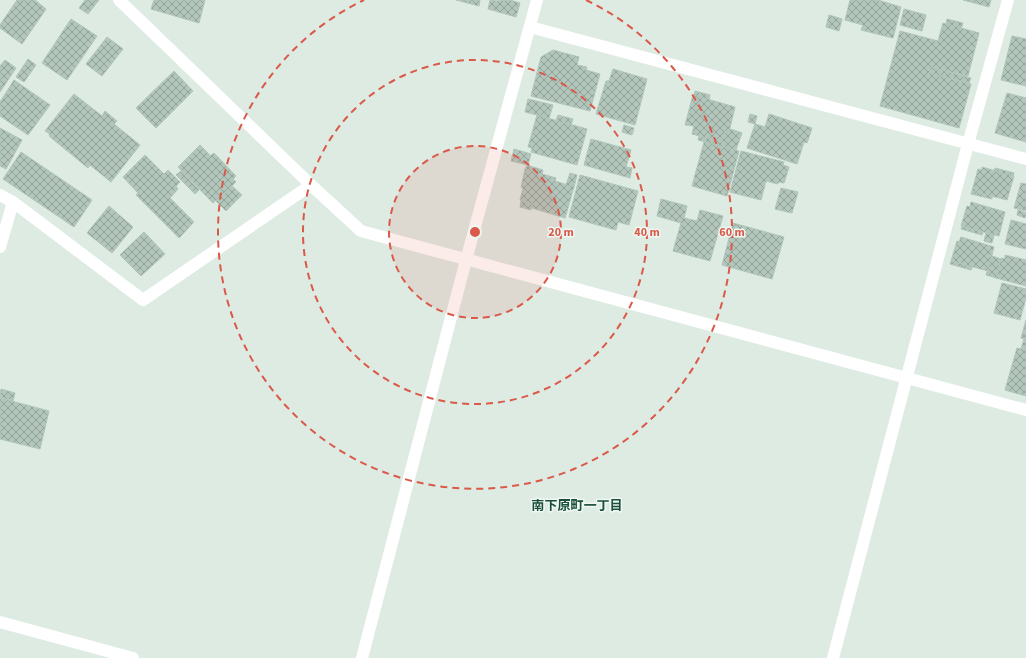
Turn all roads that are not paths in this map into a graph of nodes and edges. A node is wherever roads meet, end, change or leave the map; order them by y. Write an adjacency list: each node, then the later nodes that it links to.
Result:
1 (119, 0): 7 (street)
2 (537, 0): 4 (street)
3 (1008, 0): 5 (street)
4 (530, 27): 5 (street); 11 (street)
5 (968, 144): 6 (street); 12 (street)
6 (1026, 159)
7 (311, 185): 9 (street); 11 (street)
8 (0, 195): 9 (street)
9 (12, 202): 10 (street)
10 (0, 247)
11 (466, 260): 12 (street); 16 (street)
12 (908, 377): 13 (street); 17 (street)
13 (1026, 410)
14 (0, 622): 15 (street)
15 (133, 658)
16 (362, 658)
17 (834, 658)

